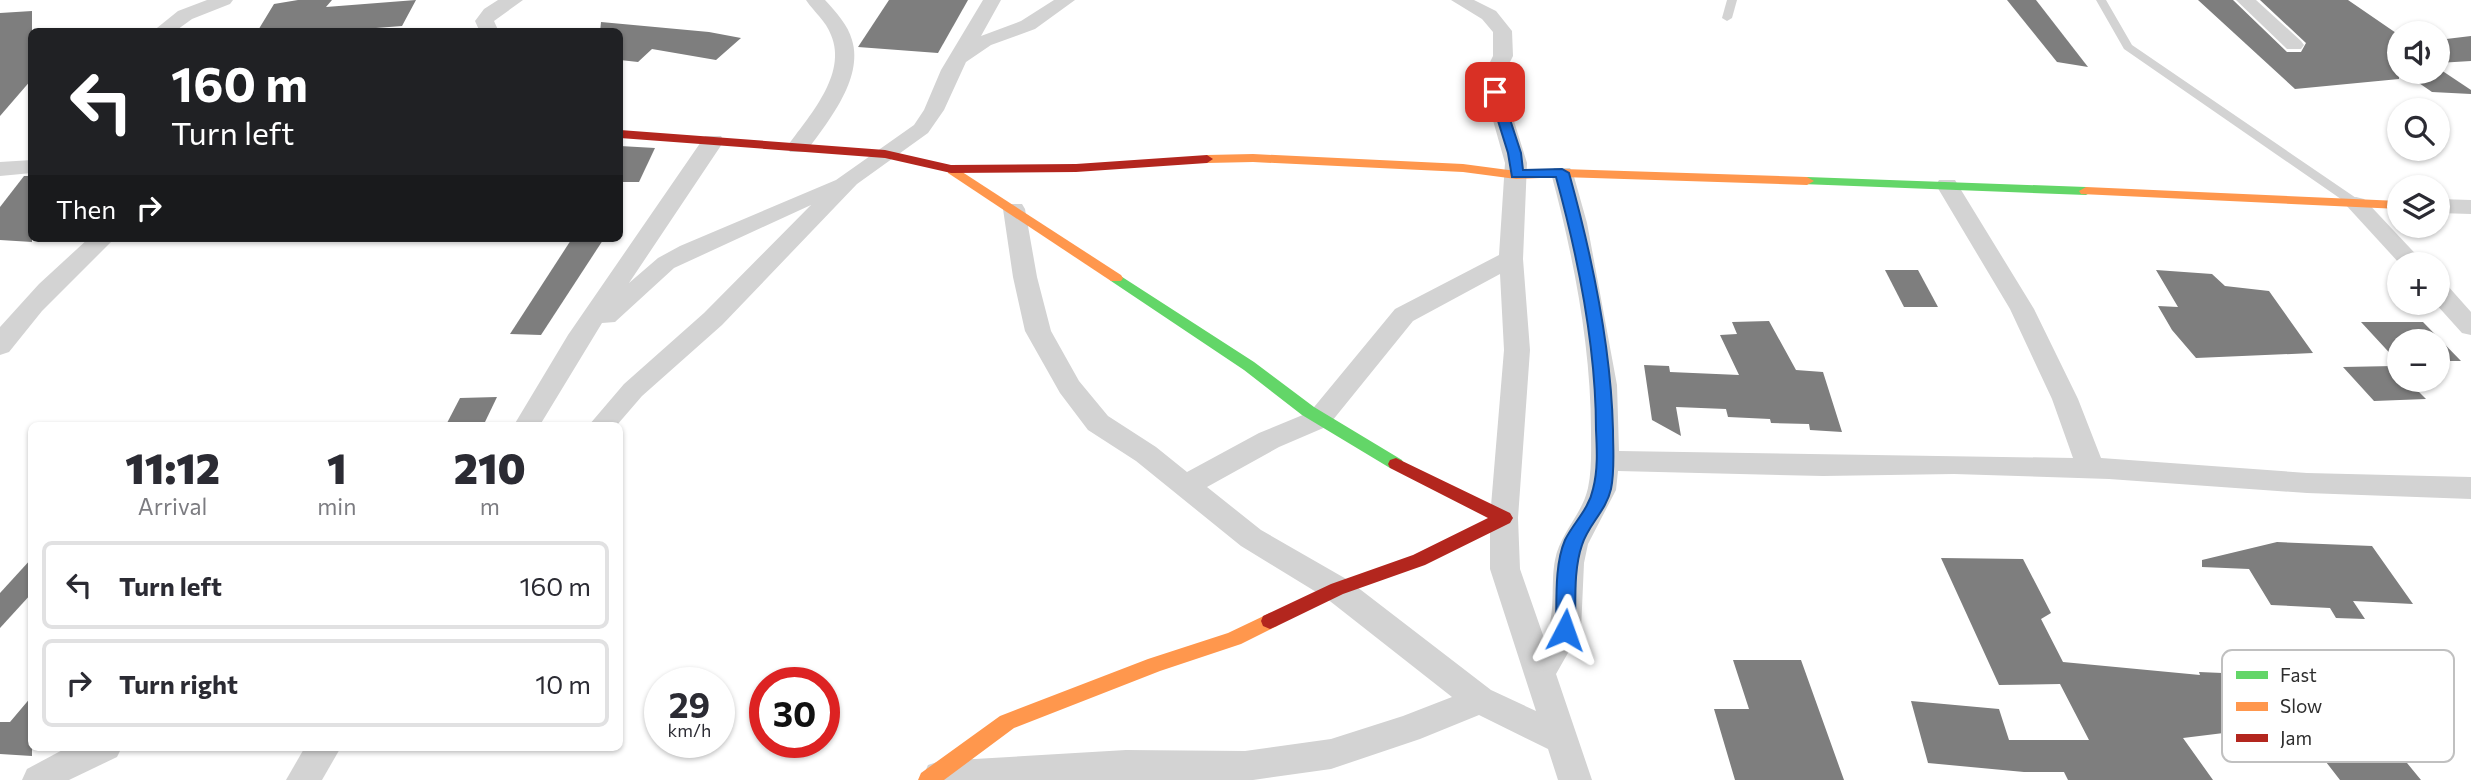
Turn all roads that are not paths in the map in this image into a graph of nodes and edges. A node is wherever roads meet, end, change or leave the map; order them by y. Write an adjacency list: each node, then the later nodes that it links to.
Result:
1 (514, 0): 12 (street)
2 (815, 0): 17 (street)
3 (992, 0): 14 (street)
4 (1066, 0): 14 (street)
5 (1460, 0): 23 (street)
6 (1732, 0): 10 (lane)
7 (2101, 0): 26 (lane)
8 (2245, 0): 13 (street)
9 (216, 2): 11 (street)
10 (1727, 18)
11 (167, 28)
12 (488, 28)
13 (2294, 45)
14 (956, 60): 18 (street)
15 (623, 134): 16 (street)
16 (713, 141): 17 (street); 36 (street)
17 (798, 147): 18 (street)
18 (885, 154): 21 (street); 24 (street)
19 (28, 166): 20 (street)
20 (0, 169)
21 (951, 169): 23 (street); 30 (street)
22 (1562, 173): 23 (street); 25 (street); 41 (street)
23 (1516, 174): 33 (street)
24 (849, 179): 36 (street); 40 (street)
25 (1947, 185): 26 (street); 42 (street)
26 (2356, 204): 27 (street); 32 (street)
27 (2387, 205)
28 (2450, 206): 29 (street)
29 (2471, 207)
30 (1014, 209): 38 (street); 43 (street)
31 (99, 242): 37 (street)
32 (2402, 252)
33 (1511, 259): 38 (street); 45 (street)
34 (2450, 304): 35 (street)
35 (2471, 327)
36 (577, 341): 39 (street)
37 (0, 346)
38 (1319, 419): 43 (street); 45 (street)
39 (529, 422)
40 (605, 422)
41 (1605, 461): 42 (street); 47 (street)
42 (2091, 469): 44 (street)
43 (1185, 486): 46 (street)
44 (2471, 488)
45 (1503, 517): 46 (street); 47 (street)
46 (1337, 590): 48 (street); 52 (street)
47 (1539, 674): 49 (street)
48 (1480, 700): 49 (street); 52 (street)
49 (1564, 741): 55 (street)
50 (96, 751): 53 (street)
51 (321, 751): 54 (street)
52 (930, 778)
53 (39, 780)
54 (303, 780)
55 (1575, 780)

